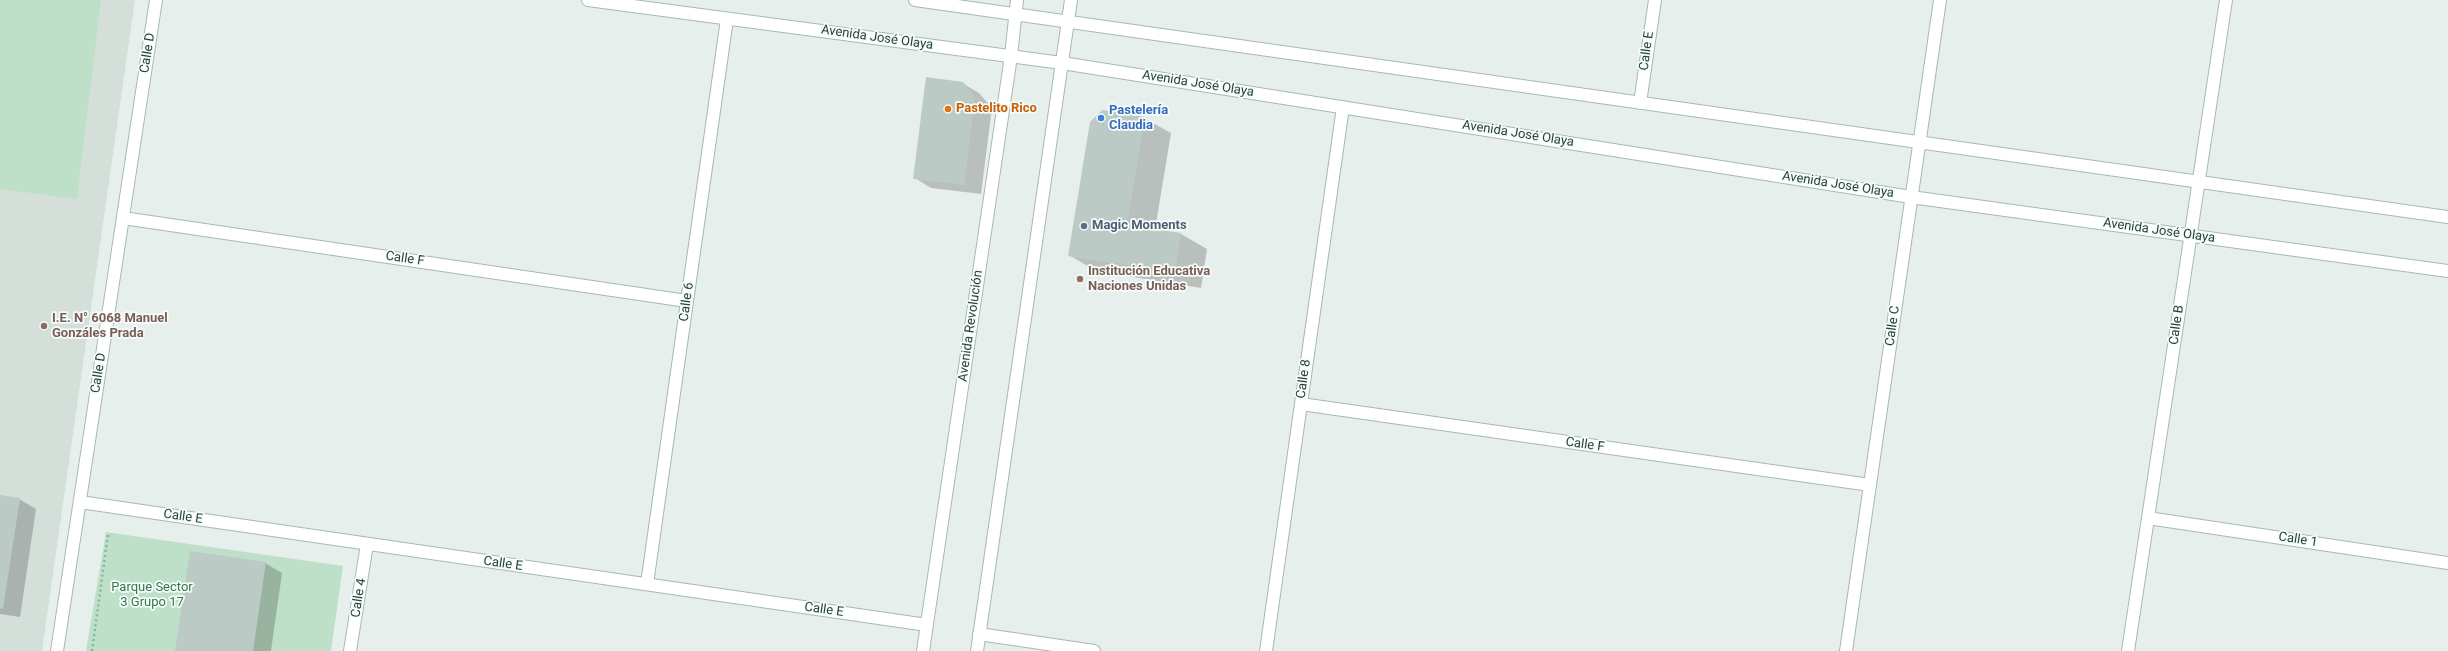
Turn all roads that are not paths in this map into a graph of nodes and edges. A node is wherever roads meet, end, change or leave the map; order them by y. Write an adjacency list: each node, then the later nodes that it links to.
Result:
1 (156, 0): 20 (street, Calle D)
2 (588, 0): 10 (street, Avenida José Olaya)
3 (915, 0): 9 (street)
4 (1017, 0): 9 (street, Avenida Revolución)
5 (1072, 0): 11 (street)
6 (1655, 0): 14 (street, Calle E)
7 (1940, 0): 16 (street, Calle C)
8 (2226, 0): 17 (street, Calle B)
9 (1015, 14): 11 (street); 12 (street, Avenida Revolución)
10 (727, 19): 12 (street, Avenida José Olaya); 23 (street, Calle 6)
11 (1068, 22): 13 (street); 14 (street)
12 (1011, 56): 13 (street, Avenida José Olaya); 31 (street, Avenida Revolución)
13 (1062, 63): 15 (street, Avenida José Olaya); 32 (street)
14 (1640, 102): 16 (street)
15 (1343, 107): 18 (street, Avenida José Olaya); 24 (street, Calle 8)
16 (1920, 142): 17 (street); 18 (street, Calle C)
17 (2199, 181): 19 (street); 21 (street, Calle B)
18 (1911, 197): 21 (street, Avenida José Olaya); 25 (street, Calle C)
19 (2448, 217)
20 (123, 218): 23 (street, Calle F); 26 (street, Calle D)
21 (2191, 236): 22 (street, Avenida José Olaya); 27 (street, Calle B)
22 (2448, 271)
23 (687, 300): 30 (street, Calle 6)
24 (1301, 404): 25 (street, Calle F); 38 (street, Calle 8)
25 (1870, 485): 39 (street, Calle C)
26 (80, 502): 28 (street, Calle E); 33 (street, Calle D)
27 (2148, 518): 29 (street, Calle 1); 40 (street, Calle B)
28 (367, 544): 30 (street, Calle E); 34 (street, Calle 4)
29 (2448, 563)
30 (647, 584): 31 (street, Calle E)
31 (927, 625): 35 (street, Avenida Revolución)
32 (979, 634): 36 (street); 37 (street)
33 (57, 651)
34 (350, 651)
35 (923, 651)
36 (977, 651)
37 (1094, 651)
38 (1266, 651)
39 (1846, 651)
40 (2128, 651)

